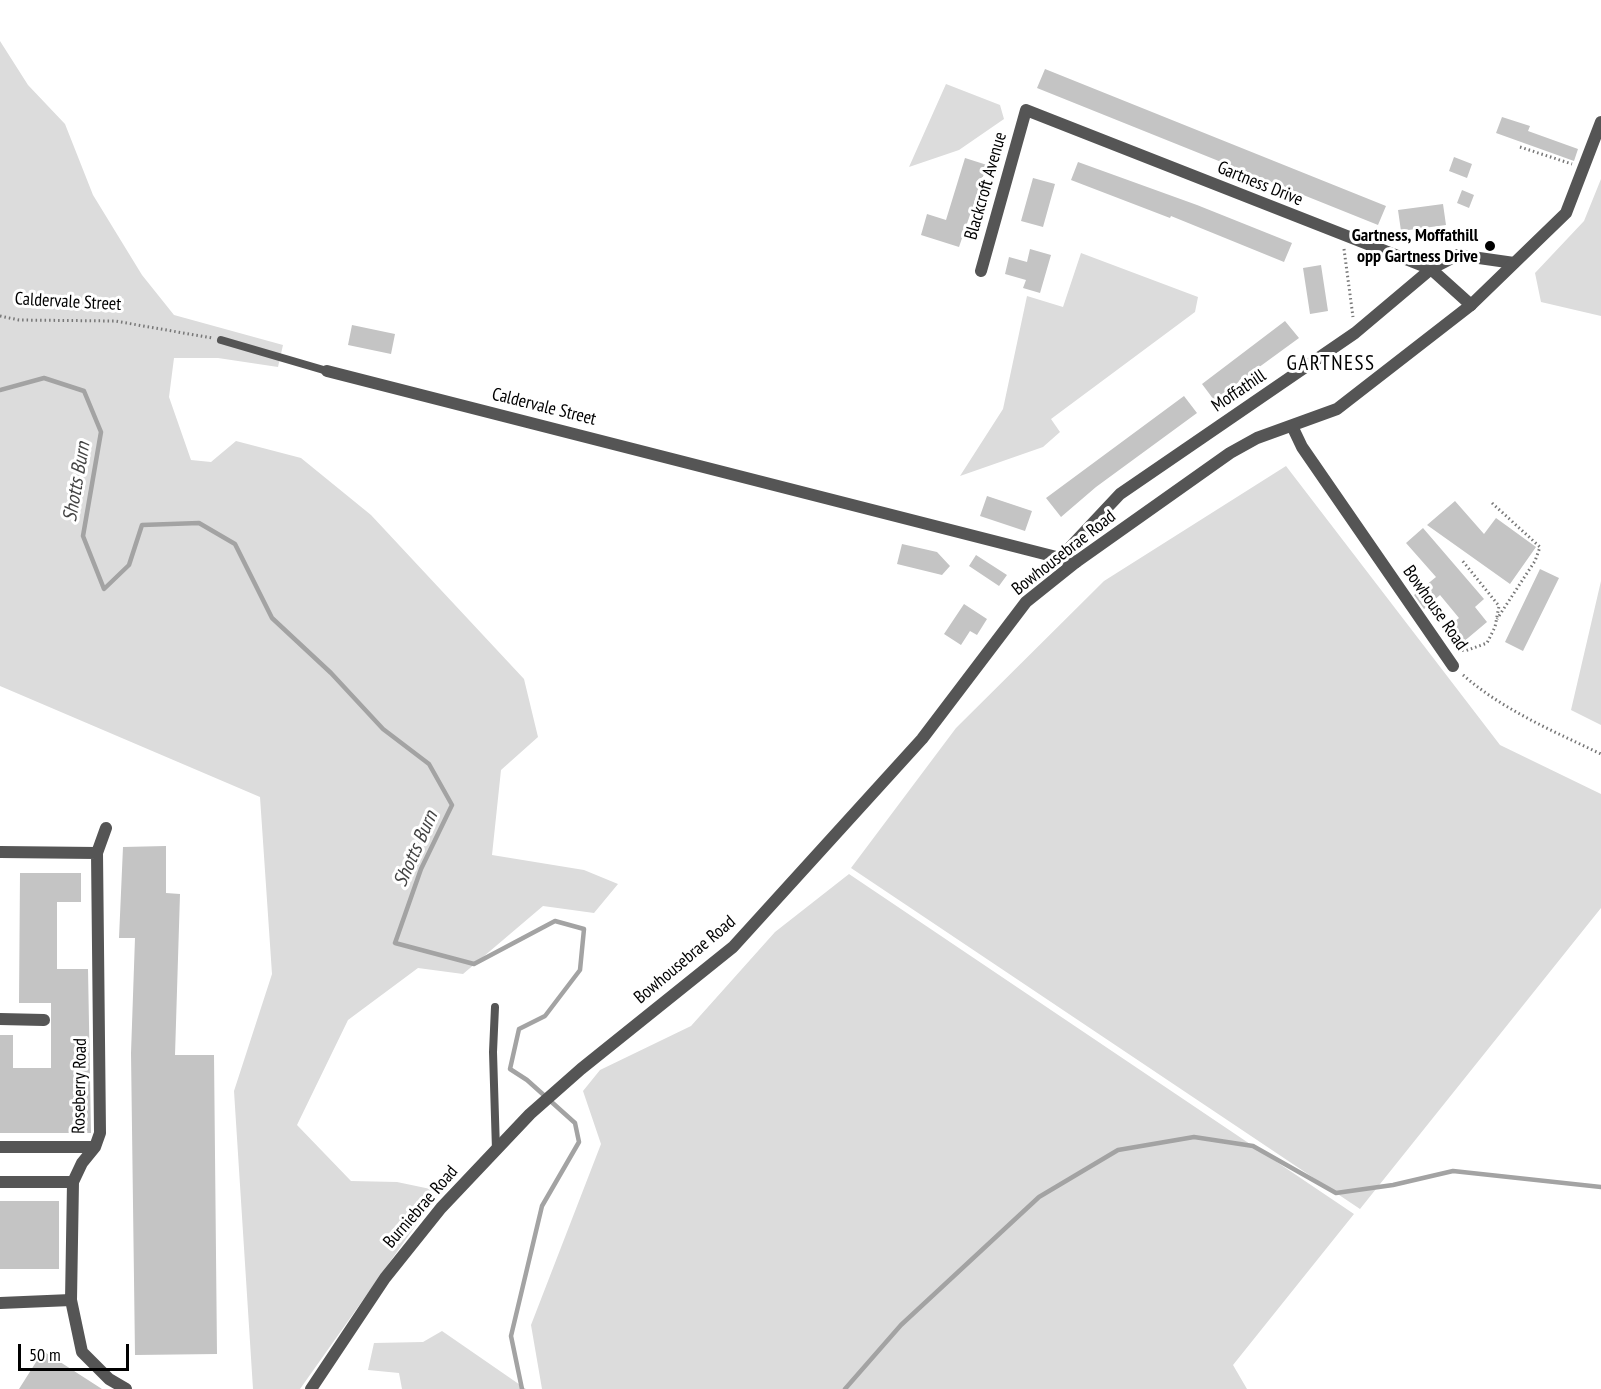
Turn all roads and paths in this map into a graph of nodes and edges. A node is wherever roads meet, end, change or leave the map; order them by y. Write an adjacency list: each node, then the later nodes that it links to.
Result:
1 (1026, 110): 5 (street, Gartness Drive); 8 (street, Blackcroft Avenue)
2 (1601, 122): 4 (street, Bowhousebrae Road)
3 (1520, 147): 4 (path)
4 (1585, 169): 6 (street, Bowhousebrae Road)
5 (1342, 236): 7 (street, Gartness Drive); 11 (path)
6 (1514, 263): 7 (street, Moffathill); 9 (street, Bowhousebrae Road)
7 (1431, 269): 9 (street, Gartness Drive); 11 (street, Moffathill)
8 (981, 271)
9 (1471, 305): 14 (street, Bowhousebrae Road)
10 (0, 316): 12 (path, Caldervale Street)
11 (1355, 333): 16 (street, Moffathill)
12 (221, 340): 13 (lane, Caldervale Street)
13 (327, 370): 16 (street, Caldervale Street)
14 (1292, 426): 18 (street, Bowhousebrae Road); 20 (street, Bowhouse Road)
15 (1492, 503): 19 (path)
16 (1060, 558): 18 (street, Caldervale Street)
17 (1461, 559): 19 (path)
18 (1076, 562): 29 (street, Bowhousebrae Road)
19 (1497, 619): 20 (path)
20 (1439, 647): 21 (street, Bowhouse Road)
21 (1453, 666): 22 (path, Bowhouse Road)
22 (1601, 754)
23 (106, 828): 25 (street, Roseberry Road)
24 (0, 852): 25 (street)
25 (97, 853): 31 (street, Roseberry Road)
26 (495, 1007): 32 (lane)
27 (0, 1018): 28 (street)
28 (44, 1020)
29 (582, 1069): 32 (street, Burniebrae Road)
30 (0, 1147): 31 (street)
31 (96, 1147): 34 (street, Roseberry Road)
32 (496, 1150): 38 (street, Burniebrae Road)
33 (0, 1182): 34 (street)
34 (73, 1182): 35 (street, Roseberry Road)
35 (71, 1300): 36 (street); 37 (street, Roseberry Road)
36 (0, 1303)
37 (126, 1389)
38 (311, 1389)

